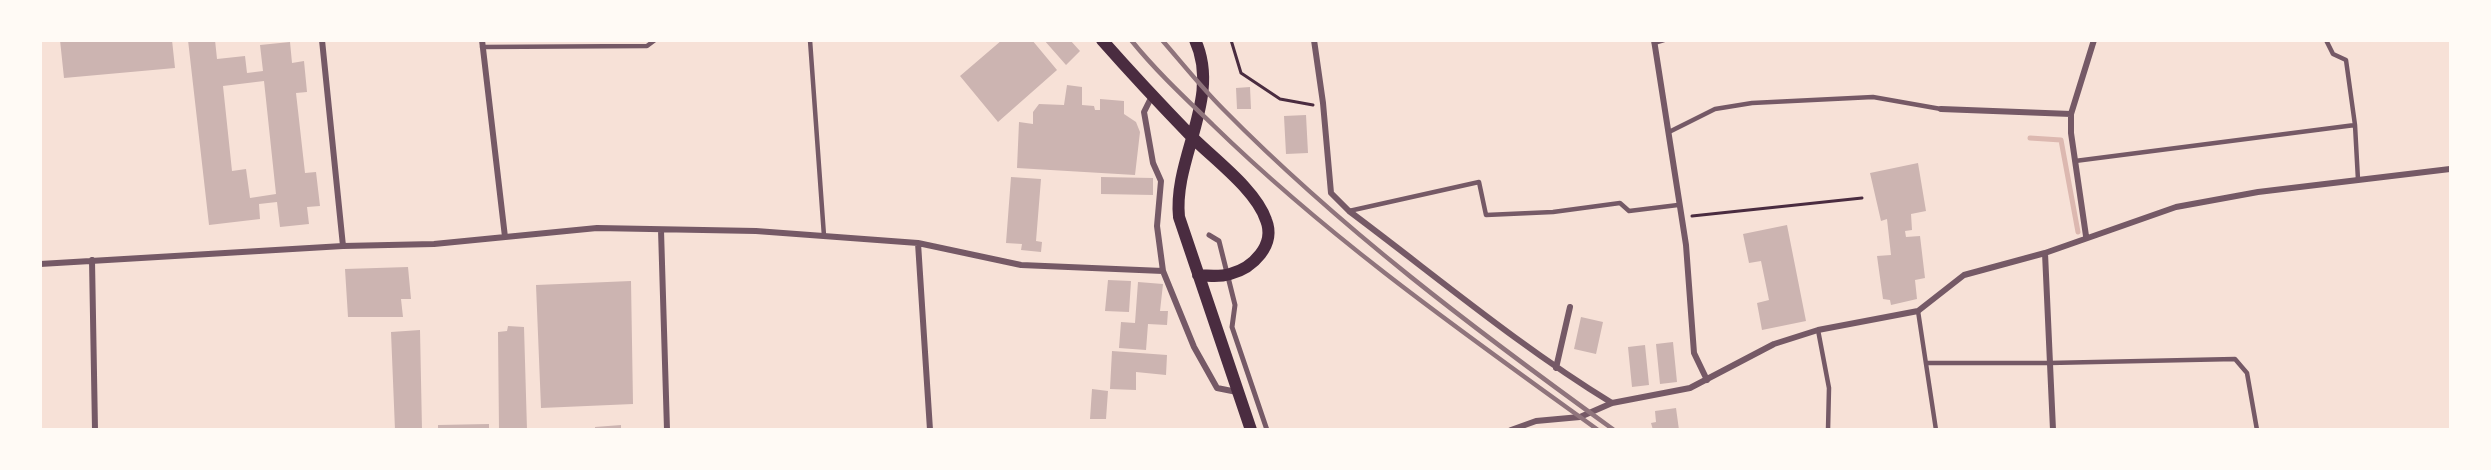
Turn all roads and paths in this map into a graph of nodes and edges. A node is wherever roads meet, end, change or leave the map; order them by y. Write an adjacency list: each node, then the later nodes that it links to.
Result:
1 (322, 40): 32 (street)
2 (655, 40): 12 (lane)
3 (810, 40): 29 (lane)
4 (1102, 40): 13 (main road)
5 (1194, 40): 37 (main road)
6 (1231, 40): 14 (path)
7 (1314, 40): 14 (street)
8 (1664, 40): 11 (lane)
9 (2094, 40): 16 (street)
10 (2326, 40): 17 (lane)
11 (1654, 42): 18 (street)
12 (482, 44): 28 (street)
13 (1152, 96): 36 (street); 38 (main road)
14 (1323, 103): 24 (street)
15 (1941, 109): 16 (street); 18 (lane)
16 (2071, 114): 19 (street)
17 (2355, 125): 19 (lane); 21 (lane)
18 (1669, 132): 23 (street)
19 (2075, 161): 30 (street)
20 (2451, 169): 21 (street)
21 (2358, 180): 30 (street)
22 (1862, 198): 25 (path)
23 (1678, 205): 24 (lane); 25 (street)
24 (1349, 211): 44 (street)
25 (1681, 217): 45 (street)
26 (661, 230): 28 (street); 29 (street); 49 (street)
27 (1209, 236): 38 (street)
28 (505, 237): 32 (street)
29 (824, 237): 31 (street)
30 (2086, 237): 33 (street)
31 (918, 243): 36 (street); 50 (street)
32 (343, 246): 34 (street)
33 (2044, 253): 40 (street); 43 (street)
34 (92, 260): 35 (street); 48 (street)
35 (40, 264)
36 (1163, 271): 46 (street)
37 (1198, 275): 38 (main road); 46 (main road)
38 (1229, 275): 52 (street)
39 (1570, 307): 44 (street)
40 (1918, 311): 41 (street); 42 (lane)
41 (1818, 330): 45 (street); 54 (lane)
42 (1926, 363): 43 (lane); 55 (lane)
43 (2049, 363): 56 (street); 57 (lane)
44 (1556, 368): 47 (street)
45 (1707, 380): 47 (street)
46 (1238, 392): 51 (main road)
47 (1612, 403): 53 (street)
48 (95, 429)
49 (667, 429)
50 (930, 429)
51 (1251, 429)
52 (1267, 429)
53 (1511, 429)
54 (1828, 429)
55 (1936, 429)
56 (2052, 429)
57 (2257, 429)

